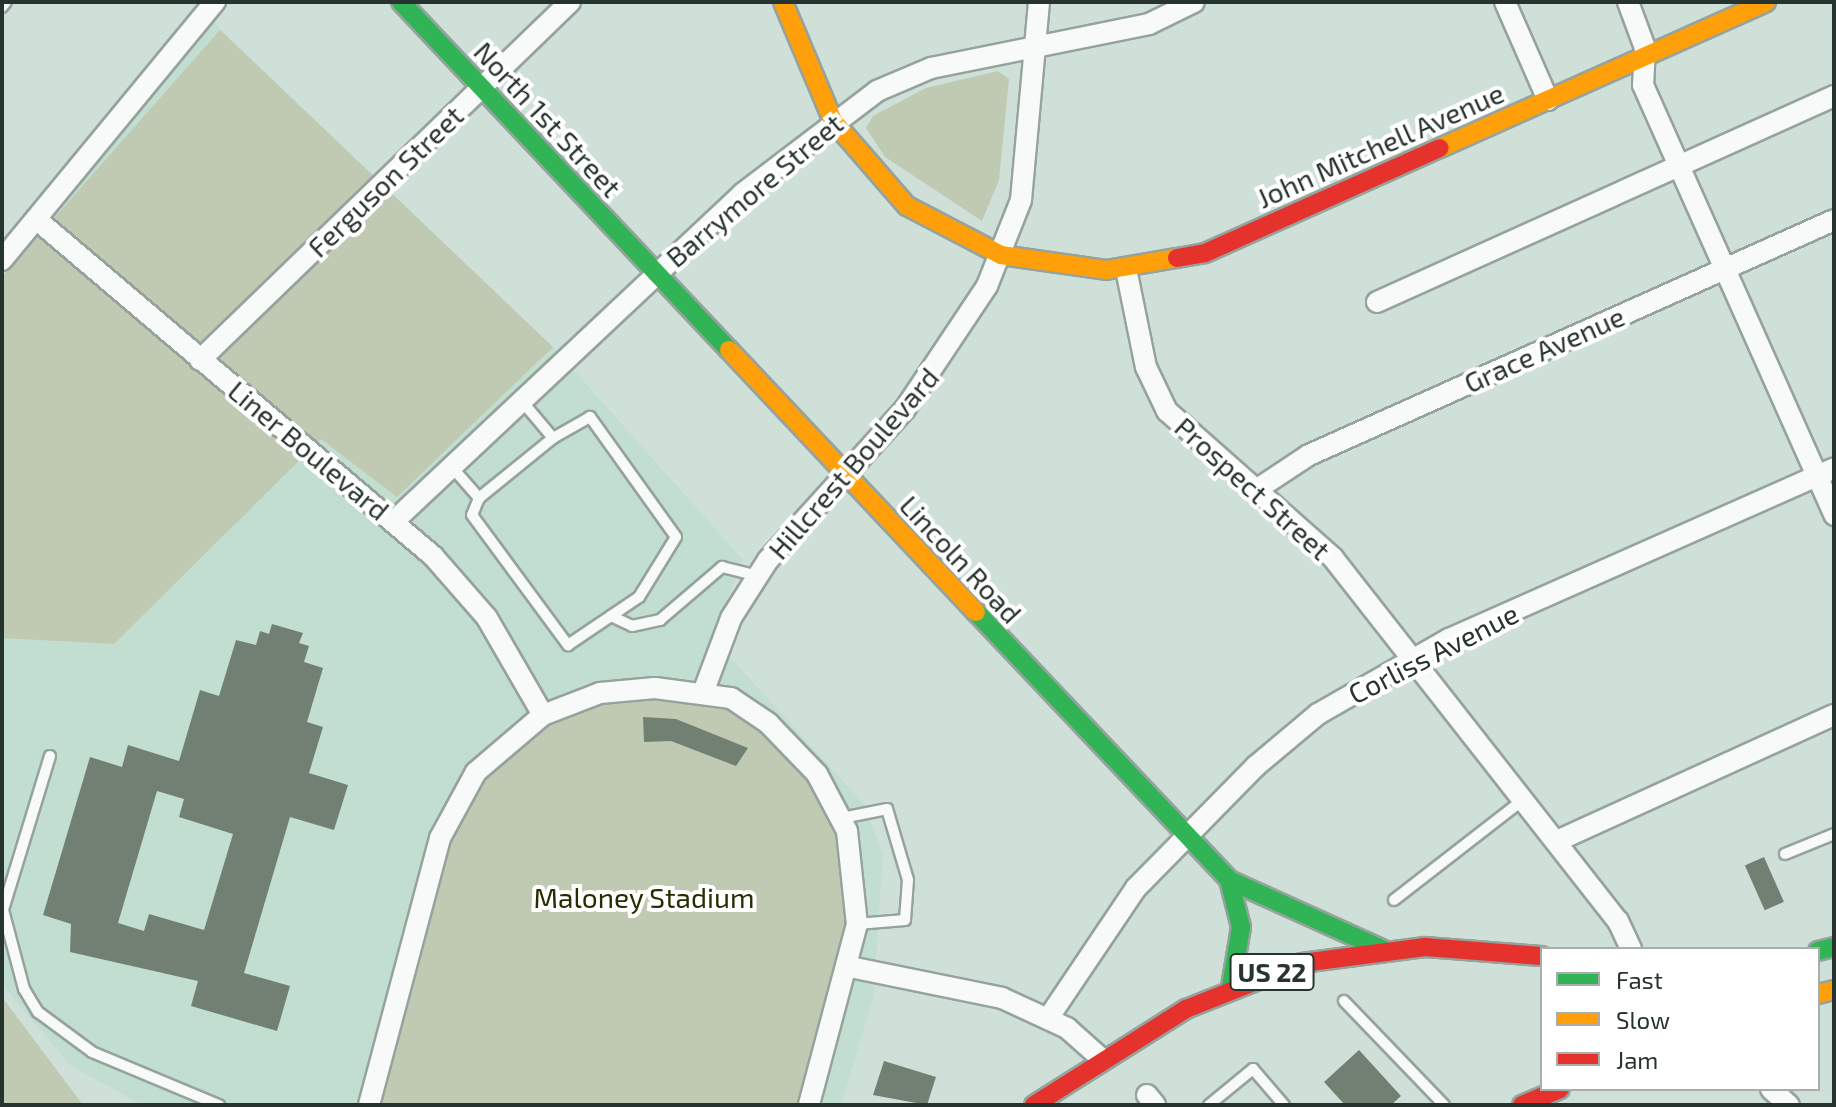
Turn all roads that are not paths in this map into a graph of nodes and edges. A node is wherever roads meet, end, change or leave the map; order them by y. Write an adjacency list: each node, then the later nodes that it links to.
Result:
1 (6, 2): 11 (lane)
2 (215, 2): 19 (street)
3 (401, 2): 14 (main road, North 1st Street)
4 (570, 2): 14 (street, Ferguson Street)
5 (783, 2): 17 (main road, John Mitchell Avenue)
6 (1039, 2): 12 (street, Hillcrest Boulevard)
7 (1194, 2): 12 (street, Barrymore Street)
8 (1505, 2): 16 (street)
9 (1628, 2): 13 (street)
10 (1757, 4): 13 (main road, John Mitchell Avenue)
11 (2, 7)
12 (1035, 48): 17 (street, Barrymore Street); 21 (street, Hillcrest Boulevard)
13 (1644, 57): 16 (main road, John Mitchell Avenue); 18 (street)
14 (480, 89): 25 (main road, North 1st Street); 27 (street, Ferguson Street)
15 (1834, 96): 18 (street)
16 (1548, 100): 24 (main road, John Mitchell Avenue)
17 (833, 121): 21 (main road, John Mitchell Avenue); 25 (street, Barrymore Street)
18 (1679, 166): 23 (street); 26 (street)
19 (36, 219): 22 (street); 27 (street, Liner Boulevard)
20 (1834, 220): 23 (street, Grace Avenue)
21 (1001, 255): 24 (main road, John Mitchell Avenue); 32 (street, Hillcrest Boulevard)
22 (2, 260)
23 (1724, 268): 31 (street); 33 (street, Grace Avenue)
24 (1126, 269): 33 (street, Prospect Street)
25 (655, 274): 28 (street, Barrymore Street); 32 (main road, Lincoln Road)
26 (1377, 302)
27 (200, 360): 36 (street, Liner Boulevard)
28 (520, 399): 29 (lane); 30 (street, Barrymore Street)
29 (553, 438): 34 (lane); 38 (lane)
30 (451, 466): 34 (lane); 36 (street, Barrymore Street)
31 (1825, 472): 35 (street); 39 (street, Corliss Avenue)
32 (845, 476): 37 (street, Hillcrest Boulevard); 47 (main road, Lincoln Road)
33 (1259, 488): 39 (street, Prospect Street)
34 (479, 498): 38 (lane)
35 (1834, 515)
36 (394, 521): 41 (street, Liner Boulevard)
37 (757, 576): 38 (lane); 40 (street, Hillcrest Boulevard)
38 (611, 616)
39 (1414, 656): 44 (street, Prospect Street); 47 (street, Corliss Avenue)
40 (704, 690): 41 (street); 45 (street)
41 (543, 715): 64 (street)
42 (1834, 715): 48 (street)
43 (50, 756): 63 (lane)
44 (1524, 799): 48 (street, Prospect Street); 51 (lane)
45 (842, 818): 52 (street); 52 (lane)
46 (1834, 834): 49 (lane)
47 (1187, 838): 50 (main road, Lincoln Road); 59 (street, Corliss Avenue)
48 (1557, 841): 53 (street, Prospect Street)
49 (1785, 854)
50 (1229, 880): 54 (main road, Lincoln Road); 57 (main road)
51 (1394, 900)
52 (857, 924): 56 (street)
53 (1630, 947)
54 (1382, 949): 55 (main road, US 22); 57 (main road, US 22)
55 (1540, 958)
56 (850, 967): 59 (street); 65 (street)
57 (1231, 987): 60 (main road, US 22)
58 (1344, 1001): 69 (lane)
59 (1049, 1017): 60 (street)
60 (1103, 1060): 66 (main road, US 22)
61 (1555, 1091): 70 (main road)
62 (1773, 1091): 71 (street)
63 (219, 1105)
64 (369, 1105)
65 (809, 1105)
66 (1034, 1105)
67 (1209, 1105): 68 (lane)
68 (1284, 1105)
69 (1444, 1105)
70 (1522, 1105)
71 (1789, 1105)

